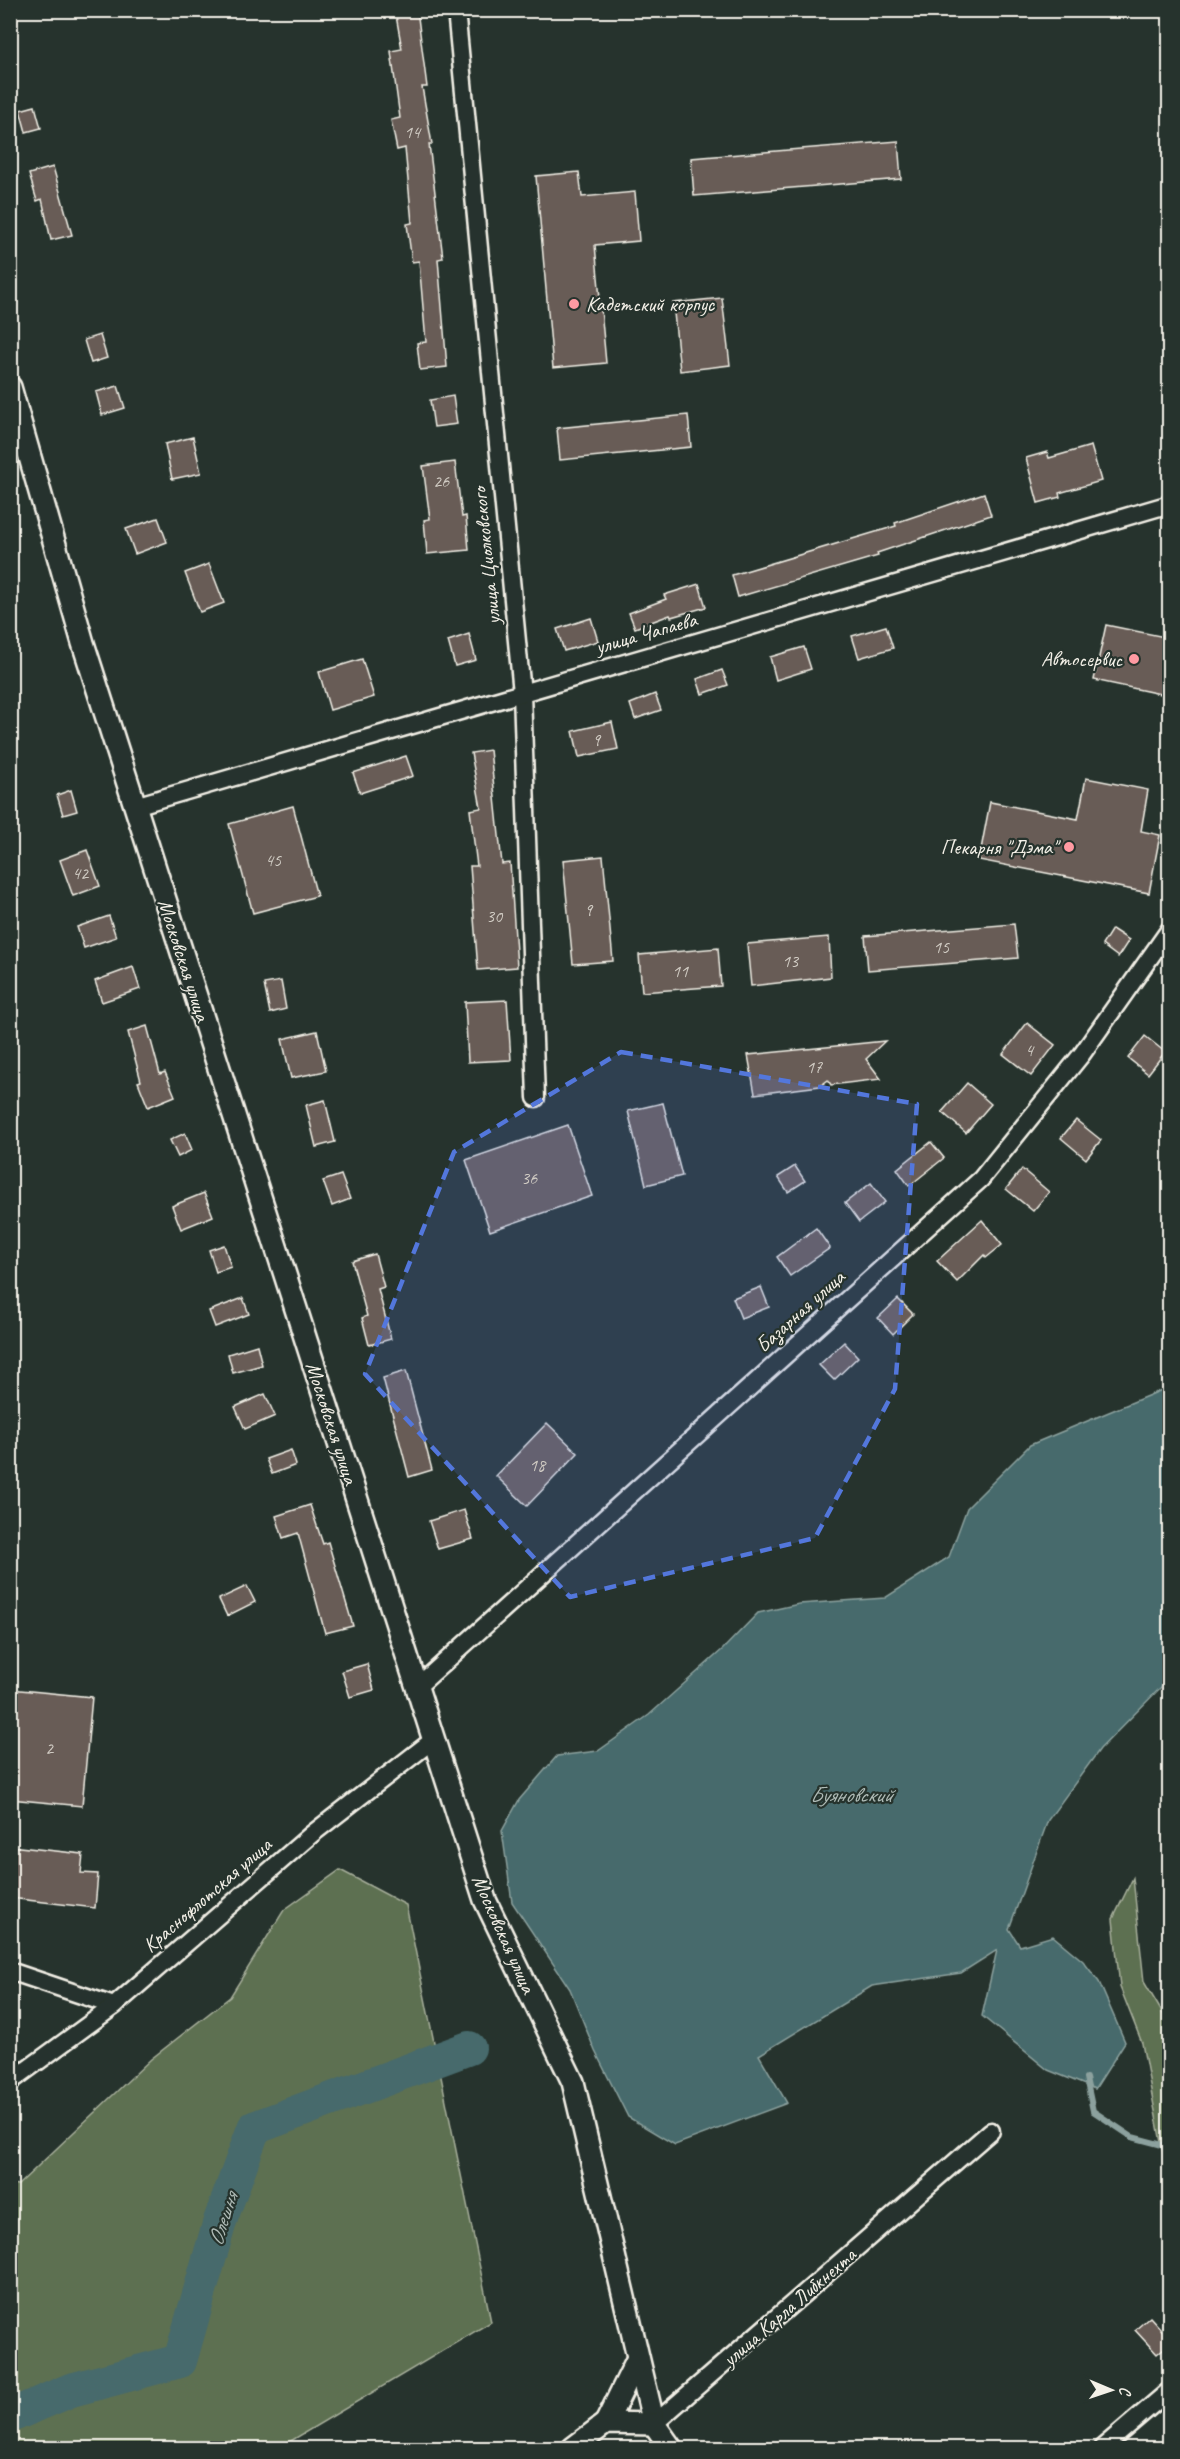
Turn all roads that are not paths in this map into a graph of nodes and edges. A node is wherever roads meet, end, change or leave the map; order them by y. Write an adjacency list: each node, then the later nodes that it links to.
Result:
1 (456, 10): 4 (street, улица Циолковского)
2 (10, 387): 5 (street, Московская улица)
3 (1170, 504): 4 (street, улица Чапаева)
4 (522, 693): 5 (street, улица Чапаева); 7 (street, улица Циолковского)
5 (135, 806): 8 (street, Московская улица)
6 (1170, 929): 8 (street, Базарная улица)
7 (536, 1098)
8 (417, 1687): 9 (street, Московская улица)
9 (433, 1740): 11 (street, Краснофлотская улица); 14 (street, Московская улица)
10 (10, 1971): 11 (street)
11 (114, 2006): 12 (street, Краснофлотская улица)
12 (13, 2078)
13 (991, 2131): 17 (street, улица Карла Либкнехта)
14 (638, 2358): 16 (street); 17 (street, Московская улица)
15 (1170, 2390): 20 (street)
16 (606, 2423): 17 (street); 18 (street)
17 (654, 2424): 19 (street, Московская улица)
18 (573, 2448)
19 (671, 2448)
20 (1101, 2448)

